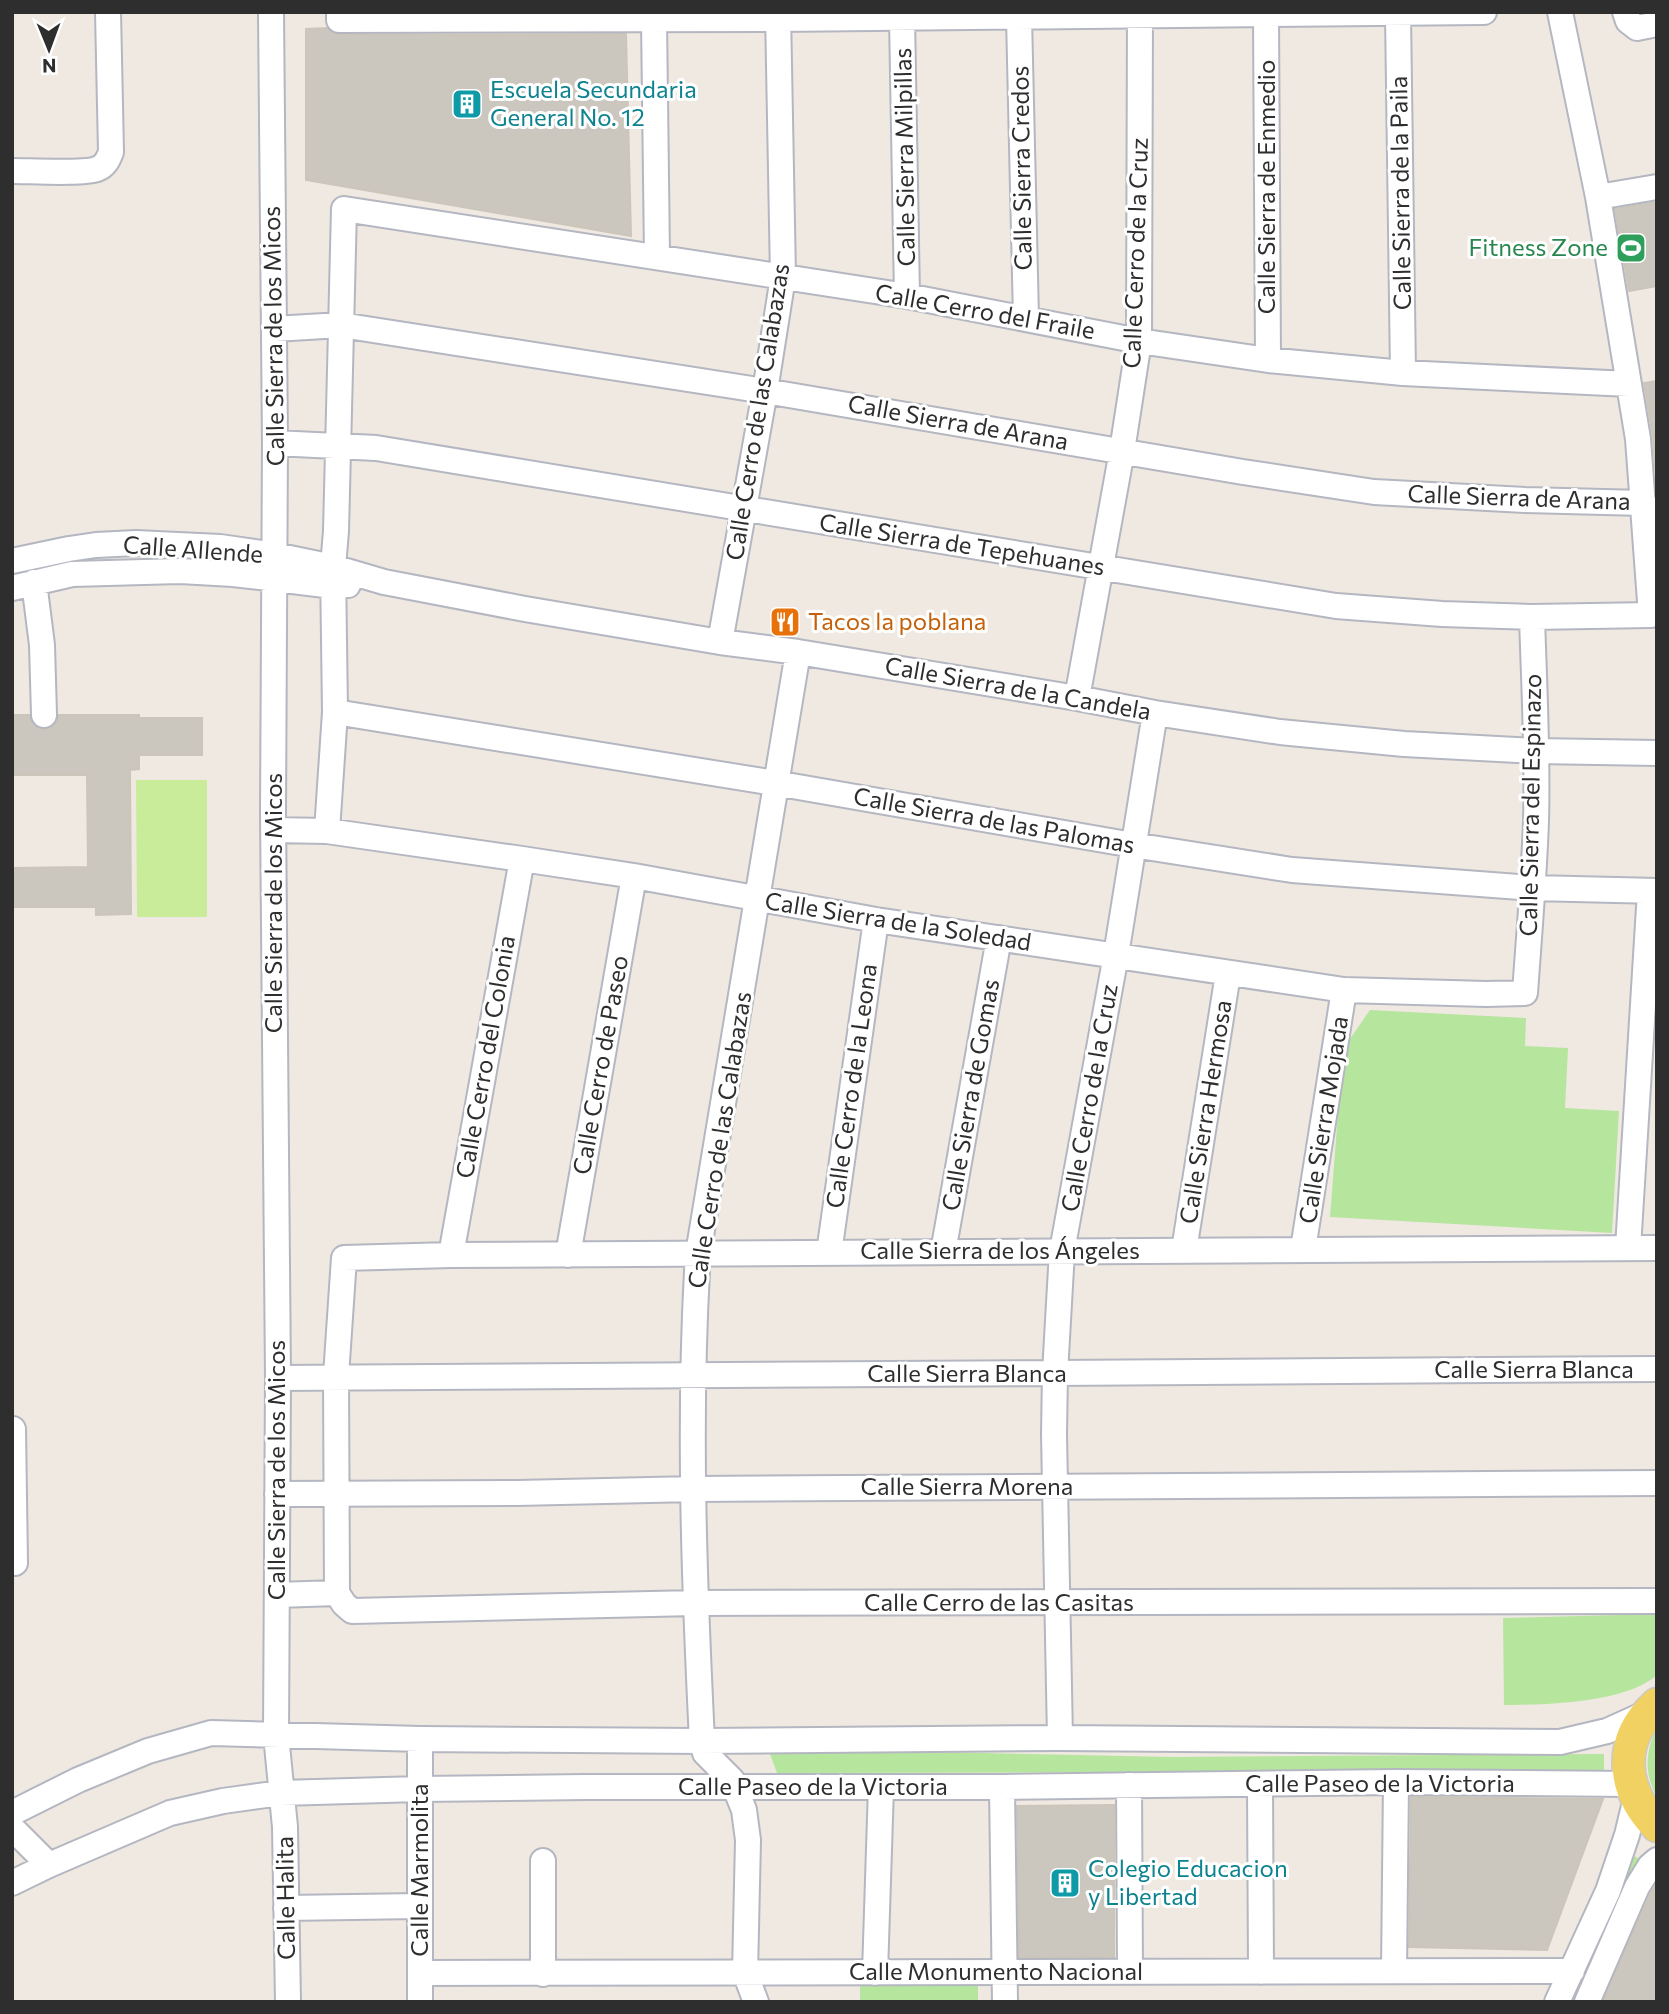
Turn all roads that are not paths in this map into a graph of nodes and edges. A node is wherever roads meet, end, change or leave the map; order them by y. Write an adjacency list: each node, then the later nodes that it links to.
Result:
1 (108, 12): 15 (street)
2 (271, 12): 23 (street, Calle Sierra de los Micos)
3 (1484, 12): 7 (street)
4 (1560, 12): 17 (street)
5 (1625, 12): 14 (street)
6 (1140, 14): 8 (street); 11 (street); 24 (street, Calle Cerro de la Cruz)
7 (1398, 14): 8 (street); 26 (street, Calle Sierra de la Paila)
8 (1266, 15): 25 (street, Calle Sierra de Enmedio)
9 (339, 16): 13 (street)
10 (778, 16): 12 (street); 13 (street); 19 (street, Calle Cerro de las Calabazas)
11 (1018, 17): 12 (street); 21 (street, Calle Sierra Credos)
12 (902, 18): 20 (street, Calle Sierra Milpillas)
13 (654, 19): 18 (street)
14 (1657, 24)
15 (12, 171)
16 (1657, 187): 17 (street)
17 (1598, 197): 27 (street)
18 (657, 256): 19 (street, Calle Cerro del Fraile); 22 (street, Calle Cerro del Fraile)
19 (783, 277): 20 (street, Calle Cerro del Fraile); 28 (street, Calle Cerro de las Calabazas)
20 (907, 296): 21 (street, Calle Cerro del Fraile)
21 (1026, 319): 24 (street, Calle Cerro del Fraile)
22 (341, 325): 23 (street, Calle Sierra de Arana); 28 (street, Calle Sierra de Arana); 30 (street)
23 (274, 329): 29 (street, Calle Sierra de los Micos)
24 (1139, 341): 25 (street, Calle Cerro del Fraile); 31 (street, Calle Cerro de la Cruz)
25 (1268, 359): 26 (street, Calle Cerro del Fraile)
26 (1403, 373): 27 (street, Calle Cerro del Fraile)
27 (1629, 384): 32 (street)
28 (765, 391): 31 (street, Calle Sierra de Arana); 33 (street, Calle Cerro de las Calabazas)
29 (275, 443): 30 (street, Calle Sierra de Tepehuanes); 37 (street, Calle Sierra de los Micos)
30 (338, 445): 33 (street, Calle Sierra de Tepehuanes); 39 (street)
31 (1122, 451): 32 (street, Calle Sierra de Arana); 36 (street, Calle Cerro de la Cruz)
32 (1644, 503): 41 (street, Calle Sierra de Tepehuanes)
33 (744, 509): 36 (street, Calle Sierra de Tepehuanes); 42 (street, Calle Cerro de las Calabazas)
34 (69, 549): 35 (street, Calle Allende); 37 (street, Calle Allende); 38 (street)
35 (12, 561)
36 (1100, 567): 41 (street, Calle Sierra de Tepehuanes); 44 (street, Calle Cerro de la Cruz)
37 (275, 568): 38 (street, Calle Allende); 39 (street, Calle Allende); 51 (street, Calle Sierra de los Micos)
38 (72, 574): 40 (street, Calle Allende)
39 (333, 577): 42 (street, Calle Sierra de la Candela); 45 (street)
40 (23, 585): 47 (street)
41 (1532, 617): 48 (street, Calle Sierra del Espinazo)
42 (720, 642): 43 (street, Calle Sierra de la Candela)
43 (798, 652): 44 (street, Calle Sierra de la Candela); 50 (street, Calle Cerro de las Calabazas)
44 (1077, 698): 46 (street, Calle Sierra de la Candela)
45 (335, 712): 50 (street, Calle Sierra de las Palomas); 52 (street)
46 (1154, 713): 48 (street, Calle Sierra de la Candela); 53 (street, Calle Cerro de la Cruz)
47 (44, 715)
48 (1536, 751): 49 (street, Calle Sierra de la Candela); 56 (street, Calle Sierra del Espinazo)
49 (1657, 753)
50 (775, 783): 53 (street, Calle Sierra de las Palomas); 58 (street, Calle Cerro de las Calabazas)
51 (273, 830): 52 (street, Calle Sierra de la Soledad); 79 (street, Calle Sierra de los Micos)
52 (327, 831): 54 (street, Calle Sierra de la Soledad)
53 (1132, 845): 56 (street, Calle Sierra de las Palomas); 61 (street, Calle Cerro de la Cruz)
54 (522, 859): 55 (street, Calle Sierra de la Soledad); 73 (street, Calle Cerro del Colonia)
55 (634, 876): 58 (street, Calle Sierra de la Soledad); 74 (street, Calle Cerro de Paseo)
56 (1533, 888): 57 (street, Calle Sierra de las Palomas); 64 (street, Calle Sierra del Espinazo)
57 (1653, 891): 65 (street)
58 (757, 900): 59 (street, Calle Sierra de la Soledad); 72 (street, Calle Cerro de las Calabazas)
59 (876, 920): 60 (street, Calle Sierra de la Soledad); 70 (street, Calle Cerro de la Leona)
60 (999, 938): 61 (street, Calle Sierra de la Soledad); 71 (street, Calle Sierra de Gomas)
61 (1116, 955): 62 (street, Calle Sierra de la Soledad); 69 (street, Calle Cerro de la Cruz)
62 (1228, 974): 63 (street, Calle Sierra de la Soledad); 68 (street, Calle Sierra Hermosa)
63 (1344, 990): 64 (street, Calle Sierra de la Soledad); 67 (street, Calle Sierra Mojada)
64 (1525, 993)
65 (1628, 1248): 66 (street, Calle Sierra de los Ángeles); 67 (street, Calle Sierra de los Ángeles)
66 (1657, 1248)
67 (1303, 1249): 68 (street, Calle Sierra de los Ángeles)
68 (1184, 1250): 69 (street, Calle Sierra de los Ángeles)
69 (1062, 1251): 71 (street, Calle Sierra de los Ángeles); 76 (street, Calle Cerro de la Cruz)
70 (828, 1252): 71 (street, Calle Sierra de los Ángeles); 72 (street, Calle Sierra de los Ángeles)
71 (943, 1252)
72 (698, 1254): 74 (street, Calle Sierra de los Ángeles); 78 (street, Calle Cerro de las Calabazas)
73 (451, 1255): 74 (street, Calle Sierra de los Ángeles); 77 (street, Calle Sierra de los Ángeles)
74 (568, 1255)
75 (1657, 1369): 76 (street, Calle Sierra Blanca)
76 (1055, 1373): 78 (street, Calle Sierra Blanca); 82 (street, Calle Cerro de la Cruz)
77 (336, 1376): 78 (street, Calle Sierra Blanca); 79 (street, Calle Sierra Blanca); 84 (street)
78 (694, 1376): 83 (street, Calle Cerro de las Calabazas)
79 (278, 1378): 85 (street, Calle Sierra de los Micos)
80 (13, 1429): 86 (street)
81 (1657, 1483): 82 (street, Calle Sierra Morena)
82 (1055, 1487): 83 (street, Calle Sierra Morena); 91 (street, Calle Cerro de la Cruz)
83 (694, 1489): 84 (street, Calle Sierra Morena); 92 (street, Calle Cerro de las Calabazas)
84 (336, 1493): 85 (street, Calle Sierra Morena); 89 (street)
85 (277, 1494): 88 (street, Calle Sierra de los Micos)
86 (13, 1524): 87 (street)
87 (15, 1563)
88 (277, 1595): 89 (street, Calle Cerro de las Casitas); 94 (street, Calle Sierra de los Micos)
89 (341, 1599): 92 (street, Calle Cerro de las Casitas)
90 (1657, 1601): 91 (street, Calle Cerro de las Casitas)
91 (1057, 1603): 92 (street, Calle Cerro de las Casitas); 95 (street, Calle Cerro de la Cruz)
92 (695, 1604): 97 (street, Calle Cerro de las Calabazas)
93 (1652, 1708): 95 (street, Calle Paseo de la Victoria); 105 (main road)
94 (276, 1735): 96 (street, Calle Paseo de la Victoria); 106 (street, Calle Sierra de los Micos); 107 (street, Calle Paseo de la Victoria)
95 (1060, 1738): 97 (street, Calle Paseo de la Victoria)
96 (419, 1739): 97 (street, Calle Paseo de la Victoria); 103 (street, Calle Marmolita)
97 (702, 1741): 104 (street)
98 (1396, 1782): 100 (street, Calle Paseo de la Victoria); 105 (street, Calle Paseo de la Victoria); 116 (street)
99 (1129, 1785): 100 (street, Calle Paseo de la Victoria); 102 (street, Calle Paseo de la Victoria); 119 (street)
100 (1260, 1785): 120 (street)
101 (881, 1787): 102 (street, Calle Paseo de la Victoria); 104 (street, Calle Paseo de la Victoria); 123 (street)
102 (1002, 1787): 118 (street)
103 (419, 1788): 104 (street, Calle Paseo de la Victoria); 106 (street, Calle Paseo de la Victoria); 114 (street, Calle Marmolita)
104 (736, 1788): 122 (street)
105 (1633, 1791): 108 (main road); 117 (street)
106 (281, 1794): 112 (street, Calle Paseo de la Victoria); 115 (street, Calle Halita)
107 (12, 1813)
108 (1657, 1826)
109 (12, 1828): 112 (street)
110 (1657, 1860): 130 (street)
111 (543, 1861): 124 (street)
112 (49, 1865): 113 (street, Calle Paseo de la Victoria)
113 (12, 1883)
114 (419, 1906): 115 (street); 121 (street, Calle Marmolita)
115 (286, 1908): 125 (street, Calle Halita)
116 (1394, 1971): 117 (street, Calle Monumento Nacional); 120 (street, Calle Monumento Nacional)
117 (1572, 1971): 129 (street)
118 (1005, 1972): 119 (street, Calle Monumento Nacional); 123 (street, Calle Monumento Nacional); 128 (street)
119 (1130, 1972): 120 (street, Calle Monumento Nacional)
120 (1261, 1972)
121 (420, 1973): 124 (street, Calle Monumento Nacional); 126 (street, Calle Marmolita)
122 (745, 1973): 123 (street, Calle Monumento Nacional); 124 (street, Calle Monumento Nacional); 127 (street)
123 (875, 1973)
124 (543, 1974)
125 (288, 2002)
126 (420, 2002)
127 (756, 2002)
128 (1005, 2002)
129 (1557, 2002)
130 (1587, 2002)

